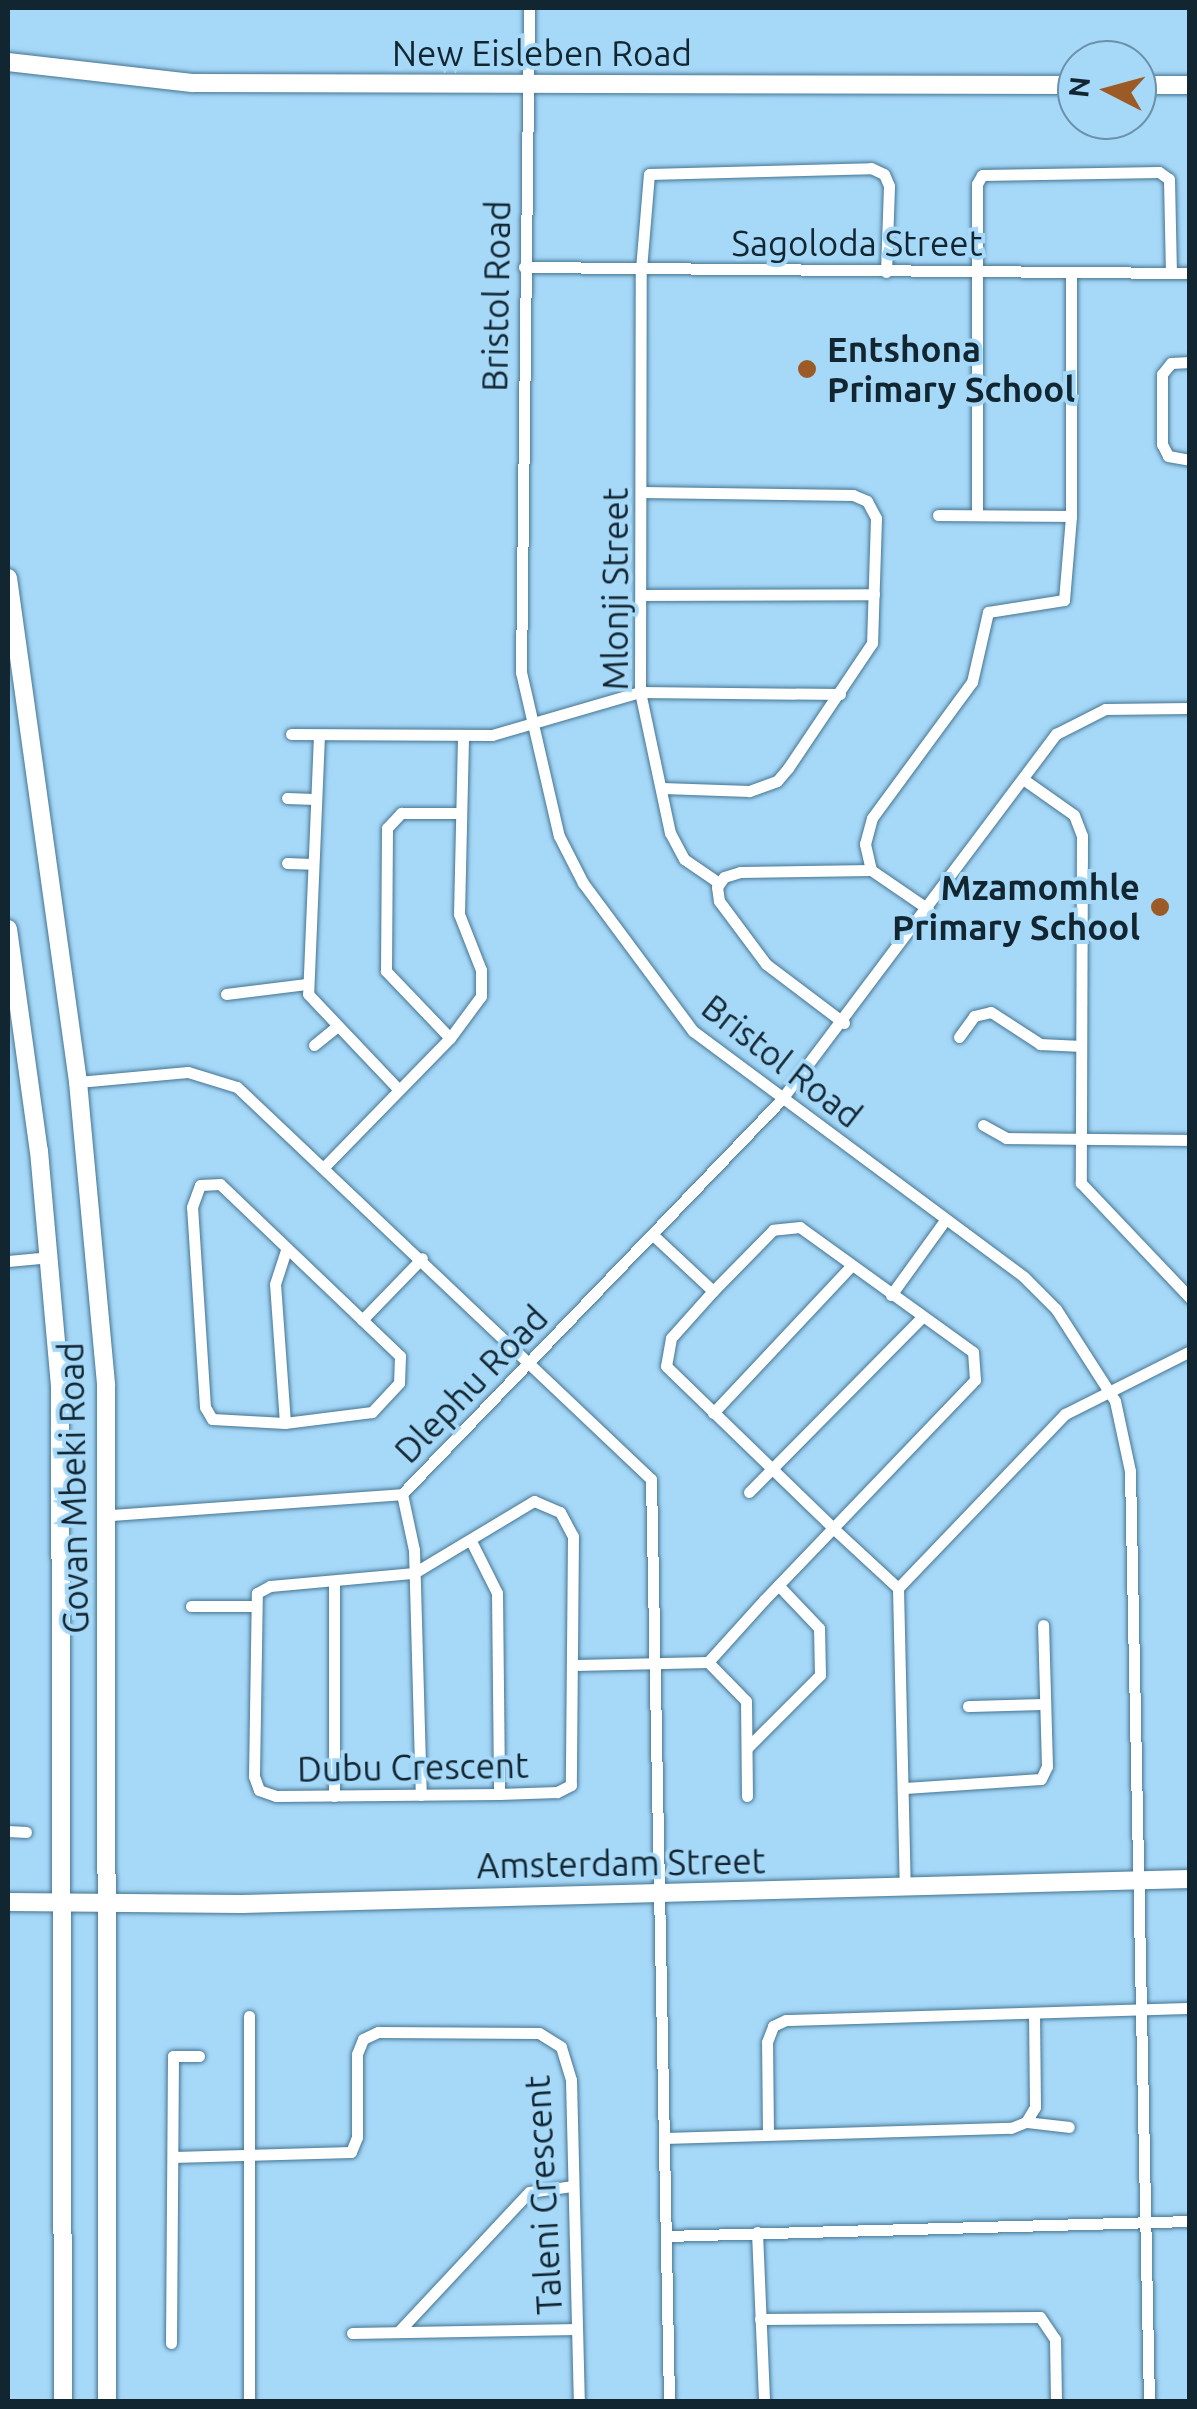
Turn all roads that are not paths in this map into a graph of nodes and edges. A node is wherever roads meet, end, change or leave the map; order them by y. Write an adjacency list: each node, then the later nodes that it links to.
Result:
1 (529, 8): 6 (street, Bristol Road)
2 (8, 65): 6 (main road, New Eisleben Road)
3 (1057, 85): 6 (main road, New Eisleben Road)
4 (1157, 85): 5 (main road)
5 (1190, 85)
6 (527, 86): 7 (street, Bristol Road)
7 (524, 268): 8 (street, Sagoloda Street); 26 (street, Bristol Road)
8 (641, 268): 9 (street, Sagoloda Street); 9 (street, Mlonji Street); 16 (street, Mlonji Street)
9 (886, 272): 10 (street, Sagoloda Street)
10 (976, 272): 11 (street, Sagoloda Street); 12 (street); 17 (street)
11 (1071, 273): 12 (street, Sagoloda Street); 19 (street)
12 (1171, 273): 13 (street, Sagoloda Street)
13 (1190, 273)
14 (1190, 362): 15 (street)
15 (1190, 460)
16 (642, 492): 21 (street, Mlonji Street); 22 (street)
17 (977, 513): 18 (street); 19 (street)
18 (938, 515)
19 (1071, 516): 37 (street)
20 (8, 578): 49 (main road, Govan Mbeki Road)
21 (641, 594): 22 (street); 23 (street, Mlonji Street)
22 (874, 594): 24 (street)
23 (640, 692): 24 (street); 26 (street); 31 (street, Mlonji Street)
24 (840, 694): 31 (street)
25 (1190, 708): 30 (street, Dlephu Road)
26 (530, 726): 29 (street); 51 (street, Bristol Road)
27 (291, 734): 28 (street)
28 (318, 734): 29 (street); 33 (street)
29 (463, 737): 34 (street)
30 (1023, 778): 39 (street, Dlephu Road); 48 (street)
31 (662, 788): 38 (street, Mlonji Street)
32 (287, 798): 33 (street)
33 (314, 799): 36 (street)
34 (461, 813): 46 (street); 46 (street)
35 (287, 862): 36 (street)
36 (312, 864): 41 (street)
37 (870, 870): 38 (street); 39 (street)
38 (719, 883): 43 (street, Mlonji Street)
39 (928, 909): 43 (street, Dlephu Road)
40 (8, 937): 59 (main road, Govan Mbeki Road)
41 (306, 984): 42 (street); 44 (street)
42 (226, 994)
43 (844, 1023): 51 (street, Dlephu Road)
44 (334, 1029): 47 (street); 50 (street)
45 (959, 1037): 48 (street)
46 (450, 1038): 50 (street)
47 (314, 1045)
48 (1082, 1046): 53 (street)
49 (78, 1082): 55 (street); 76 (main road, Govan Mbeki Road)
50 (399, 1090): 55 (street)
51 (781, 1100): 56 (street, Bristol Road); 57 (street, Dlephu Road)
52 (983, 1125): 53 (street)
53 (1080, 1139): 54 (street); 65 (street)
54 (1190, 1140)
55 (326, 1166): 60 (street)
56 (945, 1220): 64 (street); 70 (street, Bristol Road)
57 (652, 1235): 63 (street); 69 (street, Dlephu Road)
58 (286, 1248): 67 (street); 72 (street); 72 (street)
59 (50, 1257): 61 (street); 104 (main road, Govan Mbeki Road)
60 (422, 1258): 67 (street); 69 (street)
61 (8, 1262)
62 (852, 1266): 63 (street); 64 (street); 71 (street)
63 (712, 1291): 71 (street)
64 (891, 1294): 66 (street)
65 (1190, 1298)
66 (922, 1317): 73 (street); 77 (street)
67 (362, 1320): 72 (street)
68 (1190, 1351): 70 (street)
69 (531, 1362): 75 (street, Dlephu Road); 88 (street)
70 (1109, 1389): 82 (street); 100 (street, Bristol Road)
71 (713, 1413): 73 (street)
72 (285, 1424)
73 (775, 1469): 74 (street); 77 (street)
74 (749, 1492)
75 (402, 1494): 76 (street, Dlephu Road); 79 (street)
76 (110, 1515): 105 (main road, Govan Mbeki Road)
77 (833, 1528): 81 (street); 82 (street)
78 (472, 1543): 79 (street, Dubu Crescent); 87 (street, Dubu Crescent); 93 (street)
79 (414, 1573): 80 (street, Dubu Crescent); 94 (street)
80 (334, 1582): 84 (street, Dubu Crescent); 95 (street)
81 (778, 1585): 86 (street); 91 (street)
82 (898, 1588): 92 (street)
83 (191, 1606): 84 (street, Dubu Crescent)
84 (252, 1606): 95 (street, Dubu Crescent)
85 (1043, 1625): 89 (street)
86 (708, 1662): 88 (street); 91 (street)
87 (576, 1665): 88 (street); 93 (street, Dubu Crescent)
88 (656, 1665): 102 (street)
89 (1045, 1704): 90 (street); 92 (street)
90 (968, 1706)
91 (747, 1748): 96 (street)
92 (906, 1788): 101 (street)
93 (499, 1794): 94 (street, Dubu Crescent)
94 (421, 1795): 95 (street, Dubu Crescent)
95 (334, 1796)
96 (747, 1796)
97 (8, 1831): 98 (street)
98 (26, 1832)
99 (1190, 1879): 100 (main road, Amsterdam Street)
100 (1136, 1880): 101 (main road, Amsterdam Street); 107 (street, Bristol Road)
101 (905, 1887): 102 (main road, Amsterdam Street)
102 (659, 1895): 105 (main road, Amsterdam Street); 114 (street)
103 (8, 1902): 104 (main road, Amsterdam Street)
104 (64, 1903): 105 (main road, Amsterdam Street); 127 (main road, Govan Mbeki Road)
105 (108, 1904): 128 (main road, Govan Mbeki Road)
106 (1190, 2008): 107 (street)
107 (1140, 2012): 109 (street); 119 (street, Bristol Road)
108 (250, 2016): 116 (street)
109 (1034, 2016): 111 (street); 113 (street)
110 (199, 2056): 115 (street)
111 (1026, 2122): 112 (street); 113 (street)
112 (1069, 2127)
113 (768, 2134): 114 (street)
114 (664, 2138): 121 (street)
115 (173, 2157): 116 (street); 126 (street)
116 (248, 2157): 117 (street, Taleni Crescent); 129 (street)
117 (572, 2186): 123 (street, Taleni Crescent); 124 (street)
118 (1190, 2220): 119 (street)
119 (1143, 2222): 120 (street); 134 (street, Bristol Road)
120 (757, 2232): 121 (street); 122 (street)
121 (666, 2236): 131 (street)
122 (760, 2319): 132 (street); 133 (street)
123 (576, 2329): 124 (street); 130 (street, Taleni Crescent)
124 (400, 2332): 125 (street)
125 (352, 2333)
126 (171, 2343)
127 (63, 2402)
128 (107, 2402)
129 (248, 2402)
130 (579, 2402)
131 (669, 2402)
132 (764, 2402)
133 (1056, 2402)
134 (1149, 2402)

